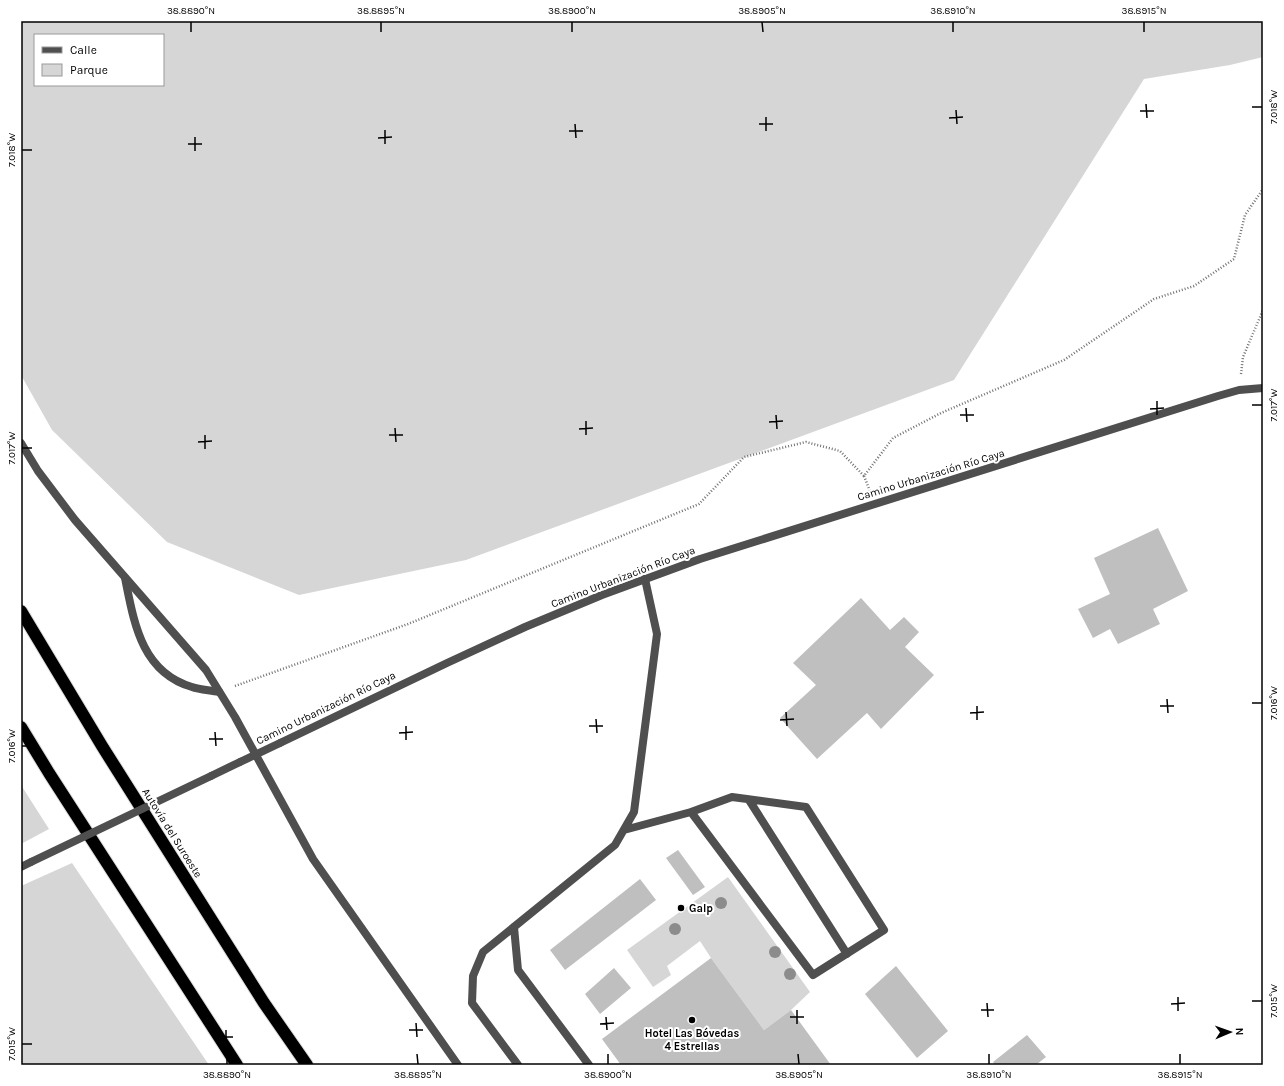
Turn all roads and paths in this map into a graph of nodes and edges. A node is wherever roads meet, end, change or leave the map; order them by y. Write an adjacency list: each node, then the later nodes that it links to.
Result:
1 (1263, 189): 9 (path)
2 (1263, 310): 4 (path)
3 (1263, 388): 4 (street, Camino Urbanización Río Caya)
4 (1239, 390): 7 (street, Camino Urbanización Río Caya)
5 (21, 443): 6 (street)
6 (125, 578): 9 (street); 9 (street)
7 (645, 579): 13 (street); 14 (street, Camino Urbanización Río Caya, bridge)
8 (21, 611): 18 (highway, Autovía del Suroeste)
9 (219, 692): 19 (street)
10 (21, 727): 17 (highway)
11 (749, 800): 12 (street); 16 (street); 16 (street)
12 (691, 812): 13 (street); 16 (street)
13 (624, 830): 15 (street)
14 (21, 867)
15 (514, 927): 20 (street); 21 (street)
16 (847, 954)
17 (237, 1065)
18 (306, 1065)
19 (458, 1065)
20 (518, 1065)
21 (589, 1065)

